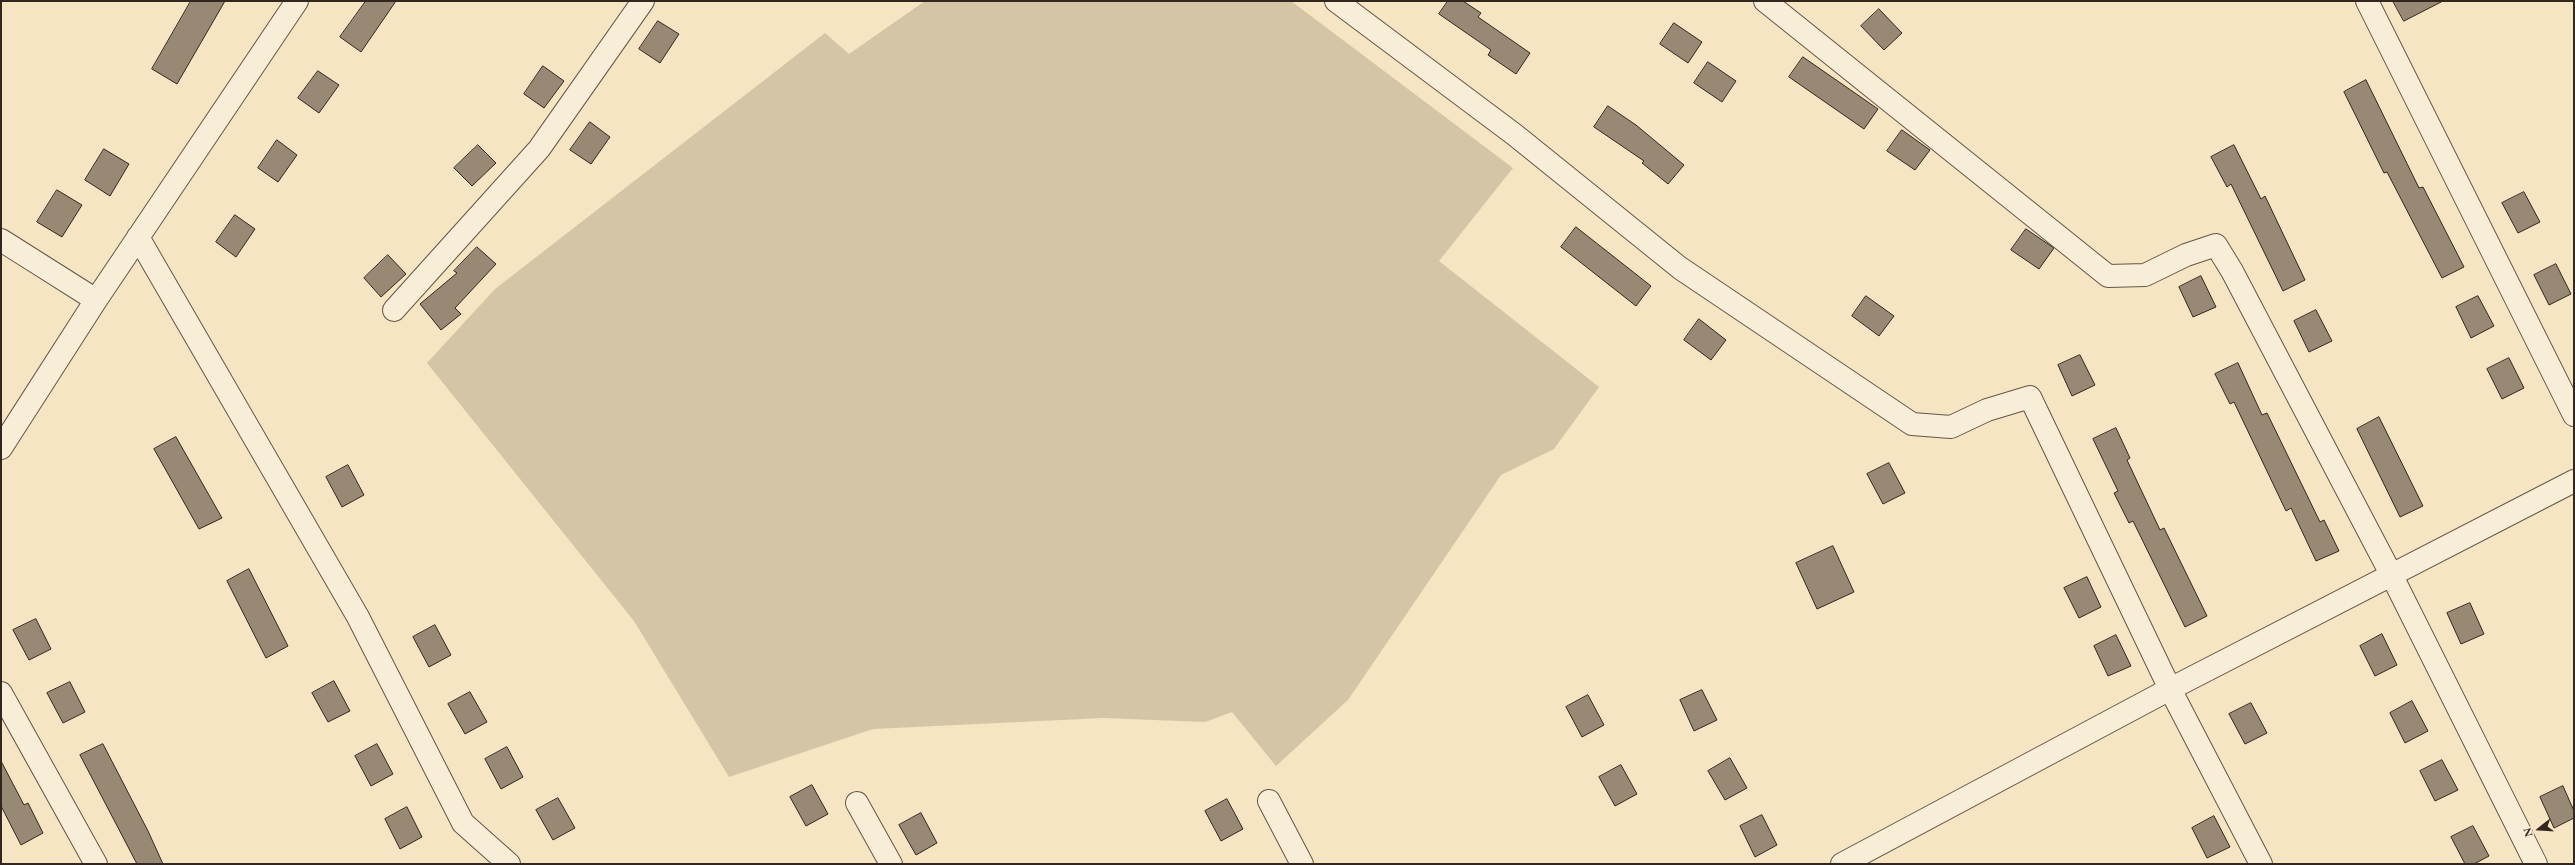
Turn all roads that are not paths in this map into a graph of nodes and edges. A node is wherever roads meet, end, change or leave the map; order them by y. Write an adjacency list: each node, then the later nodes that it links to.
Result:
1 (297, 1): 6 (street)
2 (643, 1): 9 (street)
3 (1336, 1): 14 (street)
4 (1765, 1): 13 (street)
5 (2367, 1): 10 (street)
6 (138, 237): 8 (street); 19 (street)
7 (1, 240): 8 (street)
8 (96, 300): 11 (street)
9 (394, 310)
10 (2574, 415)
11 (1, 448)
12 (2574, 481): 13 (street)
13 (2392, 576): 14 (street); 24 (street)
14 (2170, 689): 22 (street); 23 (street)
15 (1, 693): 18 (street)
16 (1268, 801): 21 (street)
17 (857, 803): 20 (street)
18 (96, 864)
19 (509, 864)
20 (891, 864)
21 (1302, 864)
22 (1842, 864)
23 (2261, 864)
24 (2536, 864)

